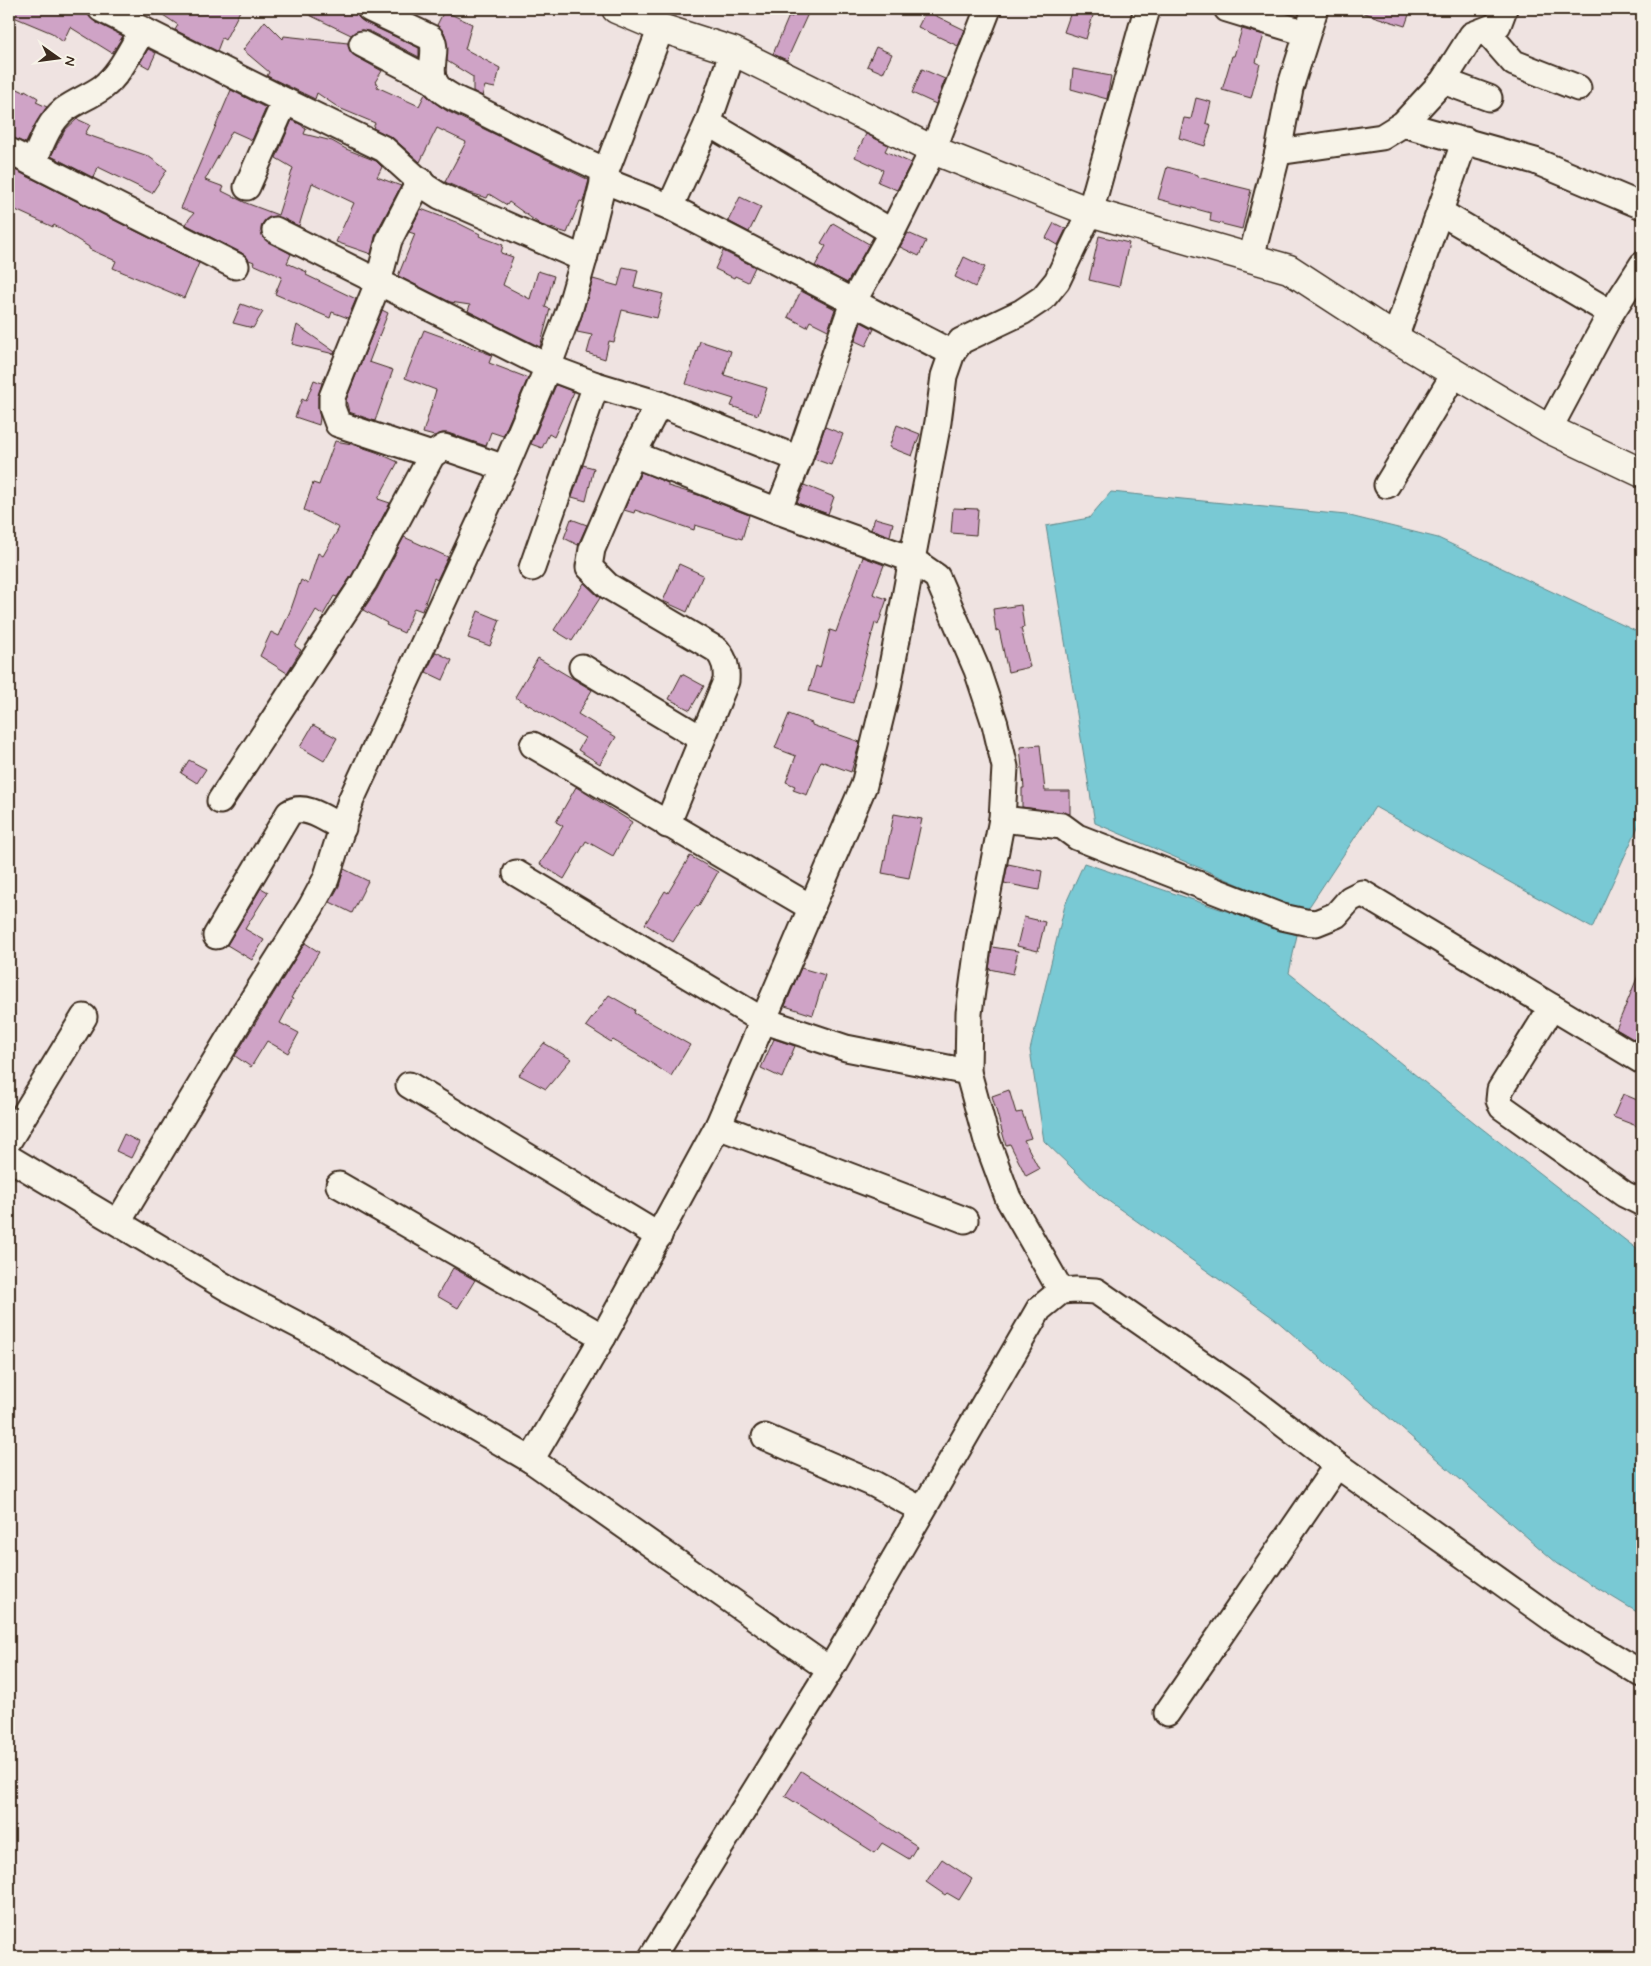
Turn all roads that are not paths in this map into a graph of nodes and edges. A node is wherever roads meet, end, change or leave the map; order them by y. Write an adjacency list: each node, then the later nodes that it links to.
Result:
1 (101, 9): 10 (street)
2 (370, 9): 16 (street)
3 (616, 9): 9 (main road)
4 (988, 9): 23 (street)
5 (1147, 9): 32 (street)
6 (1227, 9): 12 (street)
7 (1315, 9): 12 (street)
8 (1504, 9): 11 (street)
9 (661, 28): 14 (main road); 27 (street)
10 (143, 30): 19 (street); 26 (street)
11 (1486, 30): 15 (street); 17 (street)
12 (1306, 33): 25 (street)
13 (362, 44): 16 (street)
14 (733, 51): 20 (street); 23 (main road)
15 (1443, 81): 18 (street); 21 (street)
16 (435, 82): 27 (street)
17 (1578, 88)
18 (1489, 98)
19 (285, 101): 28 (street); 29 (street)
20 (708, 123): 31 (street); 35 (street)
21 (1403, 124): 22 (street); 25 (street)
22 (1464, 140): 30 (street); 33 (street)
23 (933, 150): 32 (main road); 35 (street)
24 (9, 151): 26 (street)
25 (1278, 152): 36 (street)
26 (33, 162): 39 (street)
27 (604, 175): 31 (street); 37 (street)
28 (420, 180): 37 (street); 40 (street)
29 (247, 187)
30 (1642, 206)
31 (670, 208): 41 (street)
32 (1090, 212): 36 (main road); 44 (street)
33 (1440, 212): 42 (street); 43 (street)
34 (275, 230): 40 (street)
35 (892, 232): 41 (street)
36 (1251, 258): 43 (main road)
37 (584, 259): 45 (street)
38 (1642, 265): 42 (street)
39 (236, 266)
40 (378, 283): 45 (street); 51 (street)
41 (853, 302): 44 (street); 52 (street)
42 (1610, 312): 49 (street)
43 (1395, 338): 46 (main road)
44 (952, 353): 57 (street)
45 (548, 366): 47 (street); 53 (street)
46 (1455, 373): 49 (main road); 55 (street)
47 (596, 385): 48 (street); 58 (street)
48 (659, 404): 50 (street); 52 (street)
49 (1550, 429): 54 (main road)
50 (634, 454): 56 (street); 60 (street)
51 (432, 456): 53 (street); 62 (street)
52 (799, 459): 56 (street)
53 (505, 468): 65 (street)
54 (1642, 473)
55 (1387, 485)
56 (778, 511): 57 (street)
57 (911, 559): 63 (street); 67 (street)
58 (532, 568)
59 (582, 667): 60 (street)
60 (702, 739): 64 (street)
61 (533, 745): 64 (street)
62 (220, 801)
63 (1002, 819): 69 (street); 73 (street)
64 (667, 825): 67 (street)
65 (344, 828): 68 (street); 81 (street)
66 (516, 873): 71 (street)
67 (812, 908): 71 (street)
68 (216, 936)
69 (1552, 1007): 72 (street); 79 (street)
70 (84, 1017): 76 (street)
71 (762, 1020): 73 (street); 75 (street)
72 (1642, 1061)
73 (968, 1072): 83 (street)
74 (409, 1085): 82 (street)
75 (718, 1126): 80 (street); 82 (street)
76 (9, 1140)
77 (9, 1158): 81 (street)
78 (339, 1185): 84 (street)
79 (1642, 1203)
80 (965, 1220)
81 (118, 1222): 86 (street)
82 (659, 1236): 84 (street)
83 (1061, 1291): 87 (street); 88 (street)
84 (603, 1337): 86 (street)
85 (766, 1437): 88 (street)
86 (531, 1460): 89 (street)
87 (1338, 1465): 90 (street); 91 (street)
88 (922, 1510): 89 (street)
89 (830, 1670): 92 (street)
90 (1642, 1674)
91 (1167, 1713)
92 (652, 1957)

